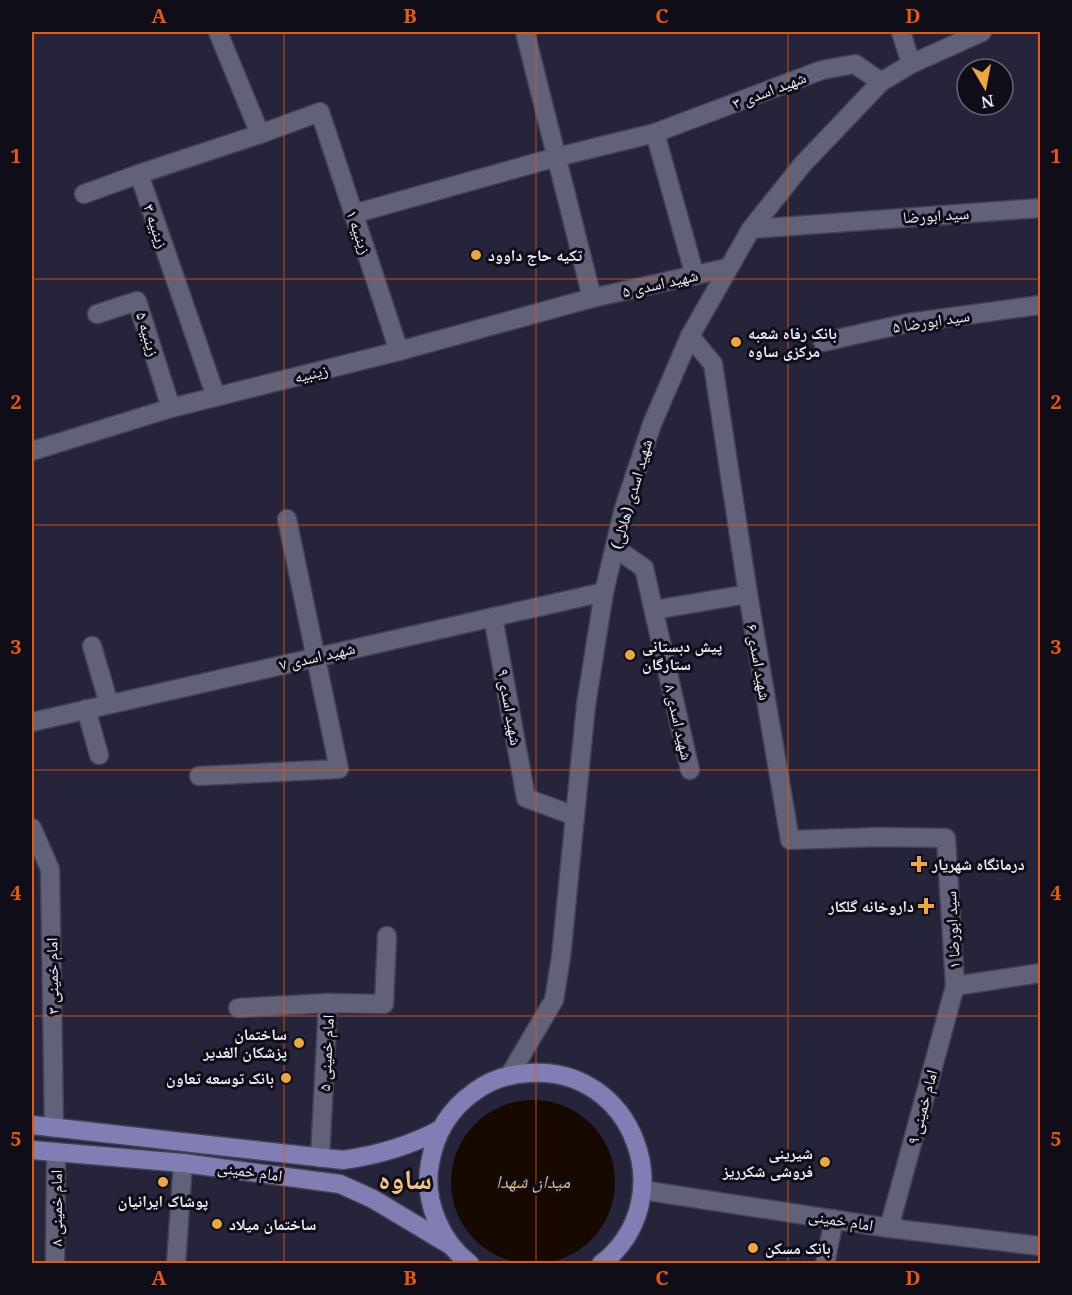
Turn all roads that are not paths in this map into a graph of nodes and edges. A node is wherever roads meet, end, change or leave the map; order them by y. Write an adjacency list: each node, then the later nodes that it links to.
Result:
1 (218, 32): 8 (street)
2 (525, 32): 9 (street)
3 (901, 32): 5 (street)
4 (982, 32): 5 (street, شهید اسدی (هلالی))
5 (911, 64): 6 (street, شهید اسدی (هلالی))
6 (881, 82): 7 (street, شهید اسدی ۳); 14 (street, شهید اسدی (هلالی))
7 (655, 133): 9 (street, شهید اسدی ۳); 16 (street)
8 (260, 134): 10 (street); 13 (street, زینبیه ۱)
9 (558, 157): 13 (street, شهید اسدی ۳); 17 (street)
10 (139, 174): 11 (street); 23 (street, زینبیه ۳)
11 (84, 194)
12 (1041, 208): 14 (street, سید ابورضا)
13 (353, 214): 22 (street, زینبیه ۱)
14 (751, 229): 15 (street, شهید اسدی (هلالی))
15 (727, 268): 16 (street, شهید اسدی ۵); 20 (street, شهید اسدی (هلالی))
16 (695, 276): 17 (street, شهید اسدی ۵)
17 (592, 298): 22 (street, زینبیه)
18 (1041, 305): 21 (street, سید ابورضا ۵)
19 (97, 314): 24 (street, زینبیه ۵)
20 (690, 336): 27 (street, شهید اسدی (هلالی)); 29 (street, شهید اسدی ۶)
21 (823, 342)
22 (399, 351): 23 (street, زینبیه)
23 (216, 397): 24 (street, زینبیه)
24 (171, 408): 25 (street, زینبیه)
25 (32, 451)
26 (287, 519): 33 (street)
27 (615, 548): 28 (street, شهید اسدی (هلالی)); 30 (street, شهید اسدی ۸)
28 (604, 592): 31 (street, شهید اسدی ۷); 40 (street, شهید اسدی (هلالی))
29 (748, 594): 30 (street); 42 (street, شهید اسدی ۶)
30 (654, 610): 38 (street, شهید اسدی ۸)
31 (493, 617): 33 (street, شهید اسدی ۷); 40 (street, شهید اسدی ۹)
32 (92, 646): 34 (street)
33 (316, 656): 34 (street, شهید اسدی ۷); 39 (street)
34 (109, 704): 35 (street, شهید اسدی ۷)
35 (86, 710): 36 (street, شهید اسدی ۷); 37 (street)
36 (32, 722)
37 (99, 755)
38 (690, 770)
39 (199, 776)
40 (575, 816): 48 (street, شهید اسدی (هلالی))
41 (32, 828): 50 (street, امام خمینی ۳)
42 (946, 838): 45 (street, سید ابورضا ۱)
43 (387, 936): 46 (street)
44 (1041, 973): 45 (street)
45 (955, 986): 58 (street, امام خمینی ۹)
46 (328, 1003): 47 (street, امام خمینی ۵); 54 (street, امام خمینی ۵)
47 (238, 1008)
48 (509, 1076): 51 (main road); 56 (main road)
49 (32, 1125): 50 (main road, امام خمینی)
50 (54, 1128): 54 (main road, امام خمینی)
51 (441, 1129): 54 (main road, امام خمینی); 59 (main road)
52 (32, 1150): 53 (main road, امام خمینی)
53 (56, 1152): 55 (main road, امام خمینی); 61 (street, امام خمینی ۸)
54 (320, 1158)
55 (183, 1163): 59 (main road, امام خمینی); 62 (street)
56 (642, 1190): 57 (street, امام خمینی); 64 (main road)
57 (834, 1219): 58 (street, امام خمینی); 65 (street)
58 (889, 1228): 60 (street, امام خمینی)
59 (452, 1246): 63 (main road)
60 (1041, 1246)
61 (56, 1263)
62 (176, 1263)
63 (468, 1263)
64 (601, 1263)
65 (825, 1263)

